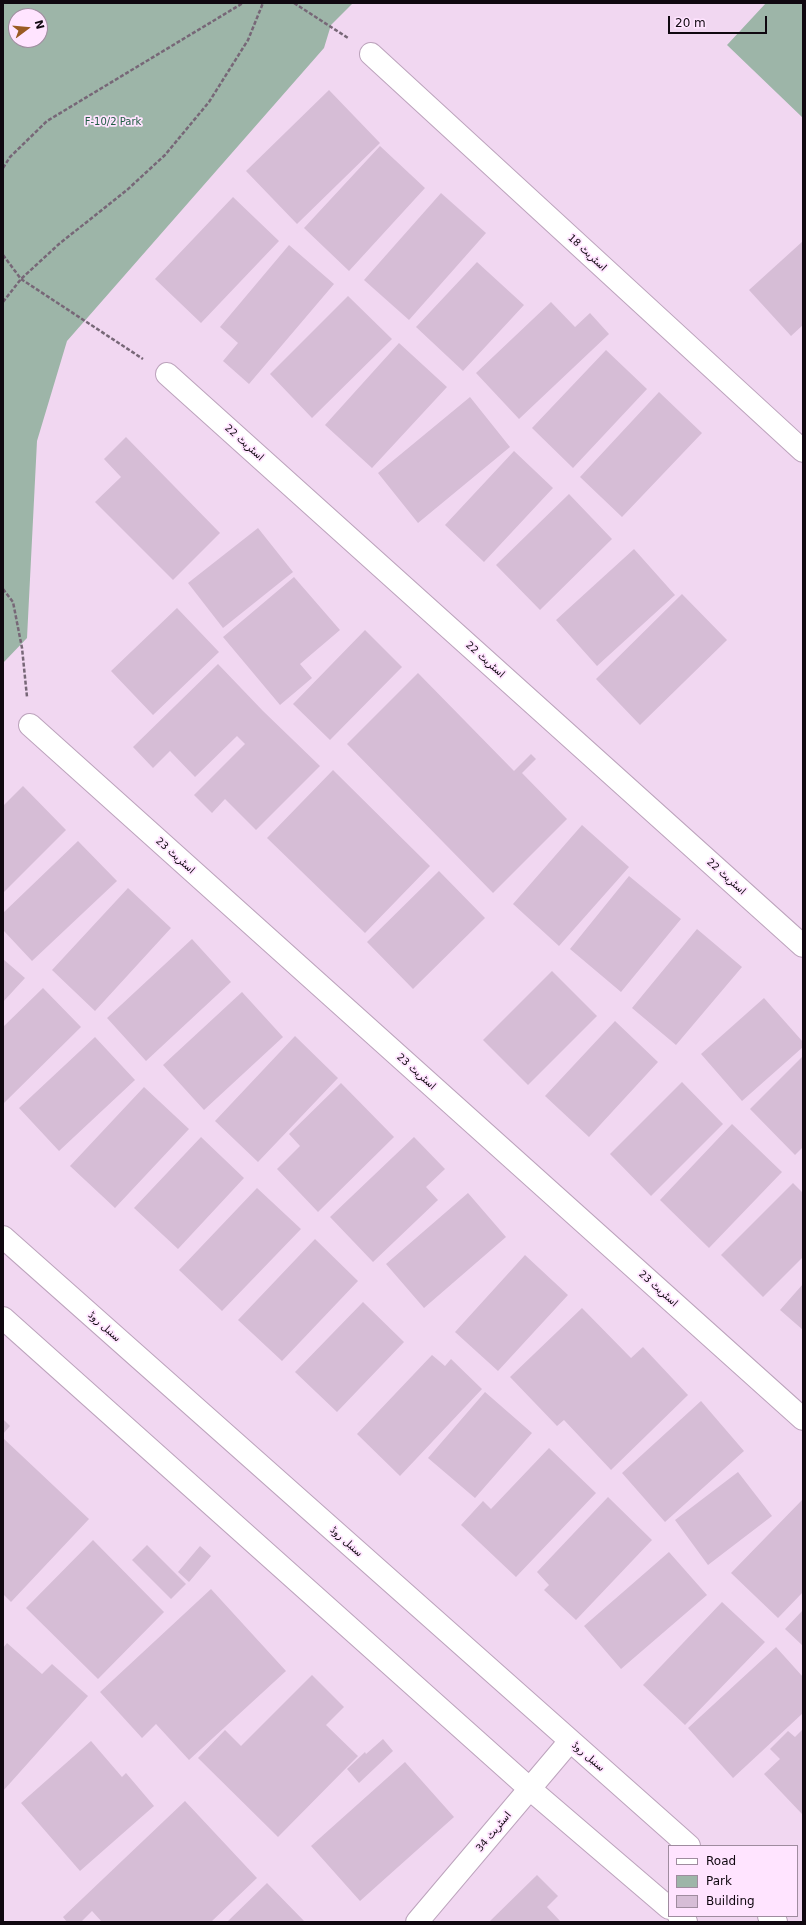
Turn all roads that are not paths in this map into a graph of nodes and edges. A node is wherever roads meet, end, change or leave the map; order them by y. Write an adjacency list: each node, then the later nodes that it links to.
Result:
1 (371, 54): 3 (street, اسٹریٹ 18)
2 (168, 374): 5 (street, اسٹریٹ 22)
3 (803, 451)
4 (30, 725): 8 (street, اسٹریٹ 23)
5 (803, 946)
6 (3, 1237): 9 (street, سنبل روڈ)
7 (3, 1318): 10 (street)
8 (803, 1419)
9 (570, 1741): 10 (street, اسٹریٹ 34); 11 (street, سنبل روڈ)
10 (530, 1789): 12 (street); 13 (street, اسٹریٹ 34)
11 (688, 1845)
12 (668, 1907)
13 (417, 1922)

